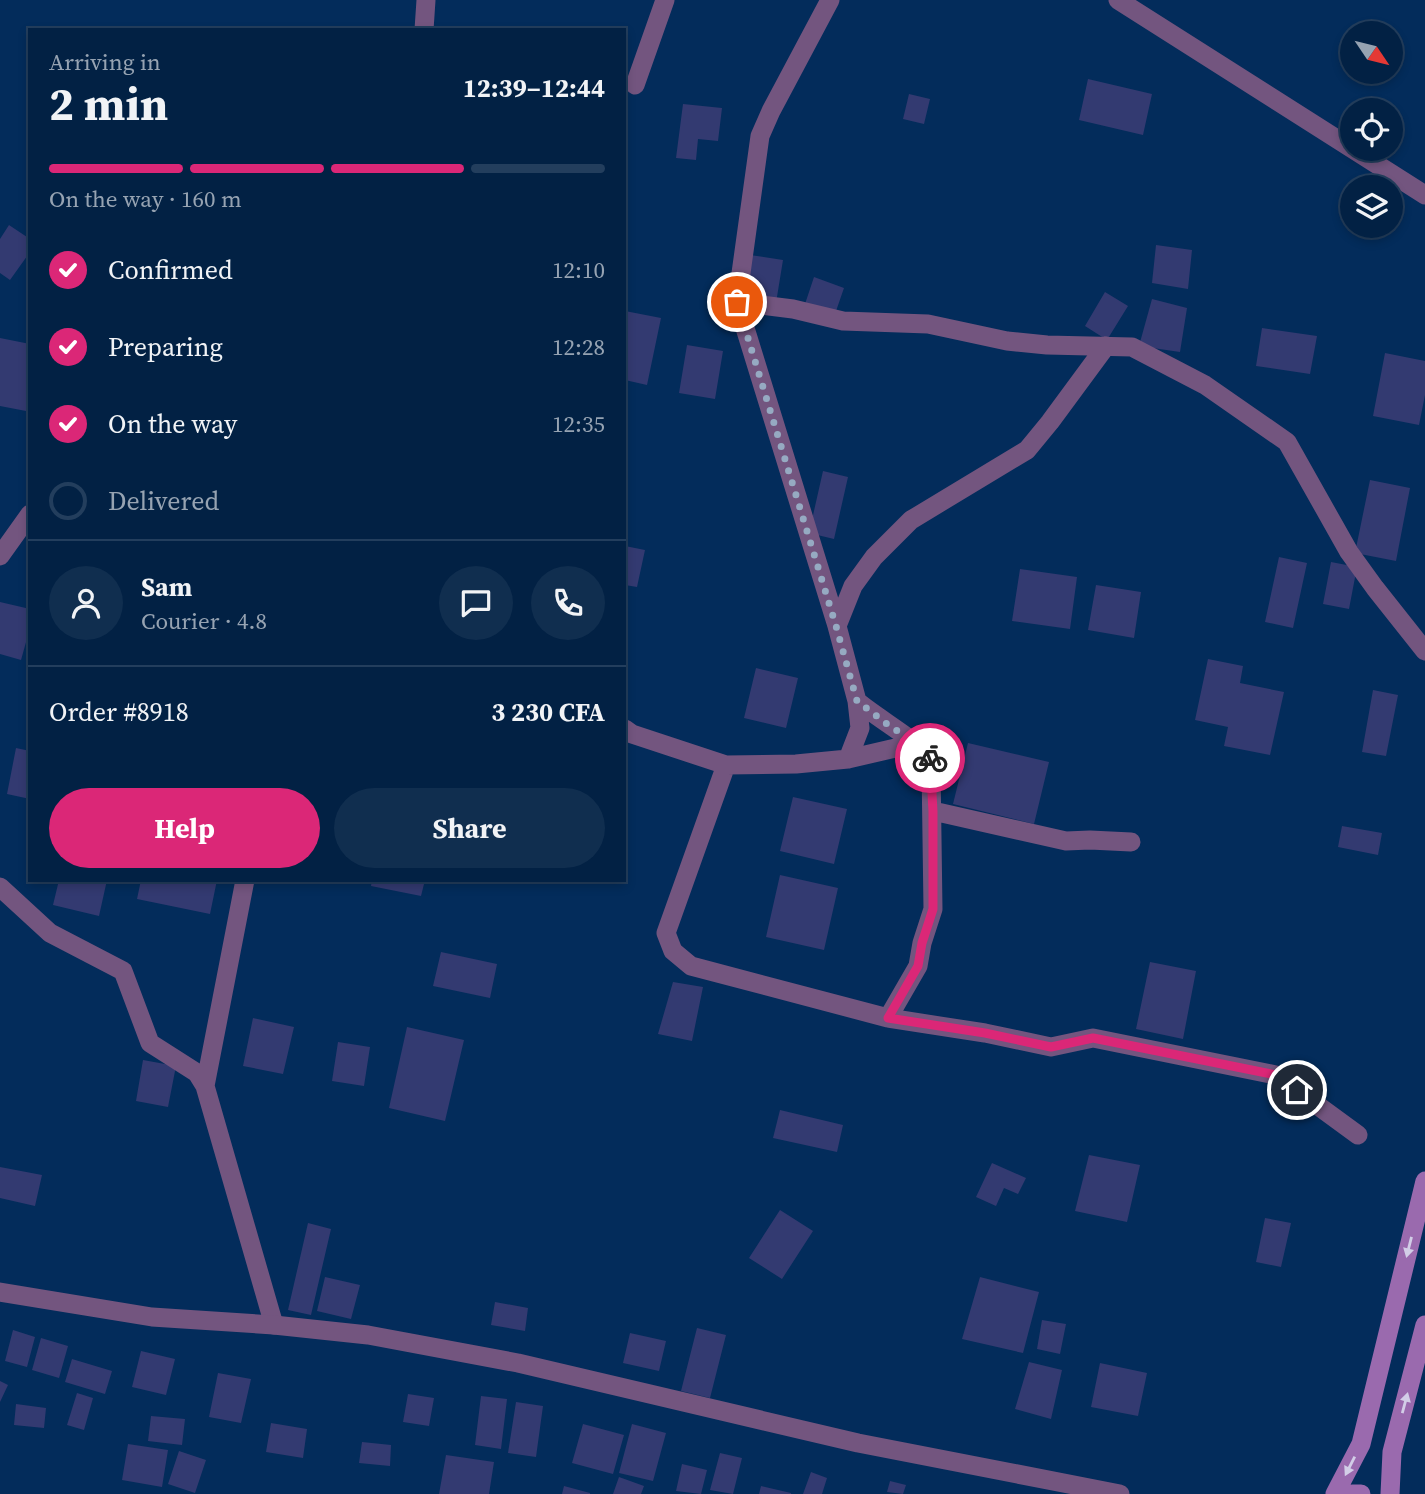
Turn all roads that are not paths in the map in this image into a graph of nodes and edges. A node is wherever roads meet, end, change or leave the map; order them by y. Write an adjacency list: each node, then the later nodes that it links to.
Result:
1 (426, 0): 5 (street)
2 (665, 0): 6 (street)
3 (830, 0): 8 (street)
4 (1118, 0): 7 (street)
5 (424, 28)
6 (635, 85)
7 (1425, 195)
8 (737, 302): 9 (street); 12 (street)
9 (1106, 346): 12 (street); 13 (street)
10 (28, 517): 11 (street)
11 (0, 556)
12 (836, 626): 14 (street)
13 (1425, 651)
14 (857, 701): 16 (street); 17 (street)
15 (626, 730): 18 (street)
16 (917, 743): 17 (street); 19 (street)
17 (848, 759): 18 (street)
18 (726, 765): 23 (street)
19 (933, 811): 20 (street); 23 (street)
20 (1131, 842)
21 (245, 882): 24 (street)
22 (0, 887): 24 (street)
23 (888, 1018): 25 (street)
24 (205, 1086): 28 (street)
25 (1358, 1135)
26 (1425, 1181): 31 (main road, one-way to 31)
27 (0, 1292): 28 (street)
28 (274, 1325): 30 (street)
29 (1425, 1325): 34 (main road, one-way to 29)
30 (1120, 1494)
31 (1335, 1494)
32 (1352, 1494): 33 (main road)
33 (1361, 1494)
34 (1390, 1494)

